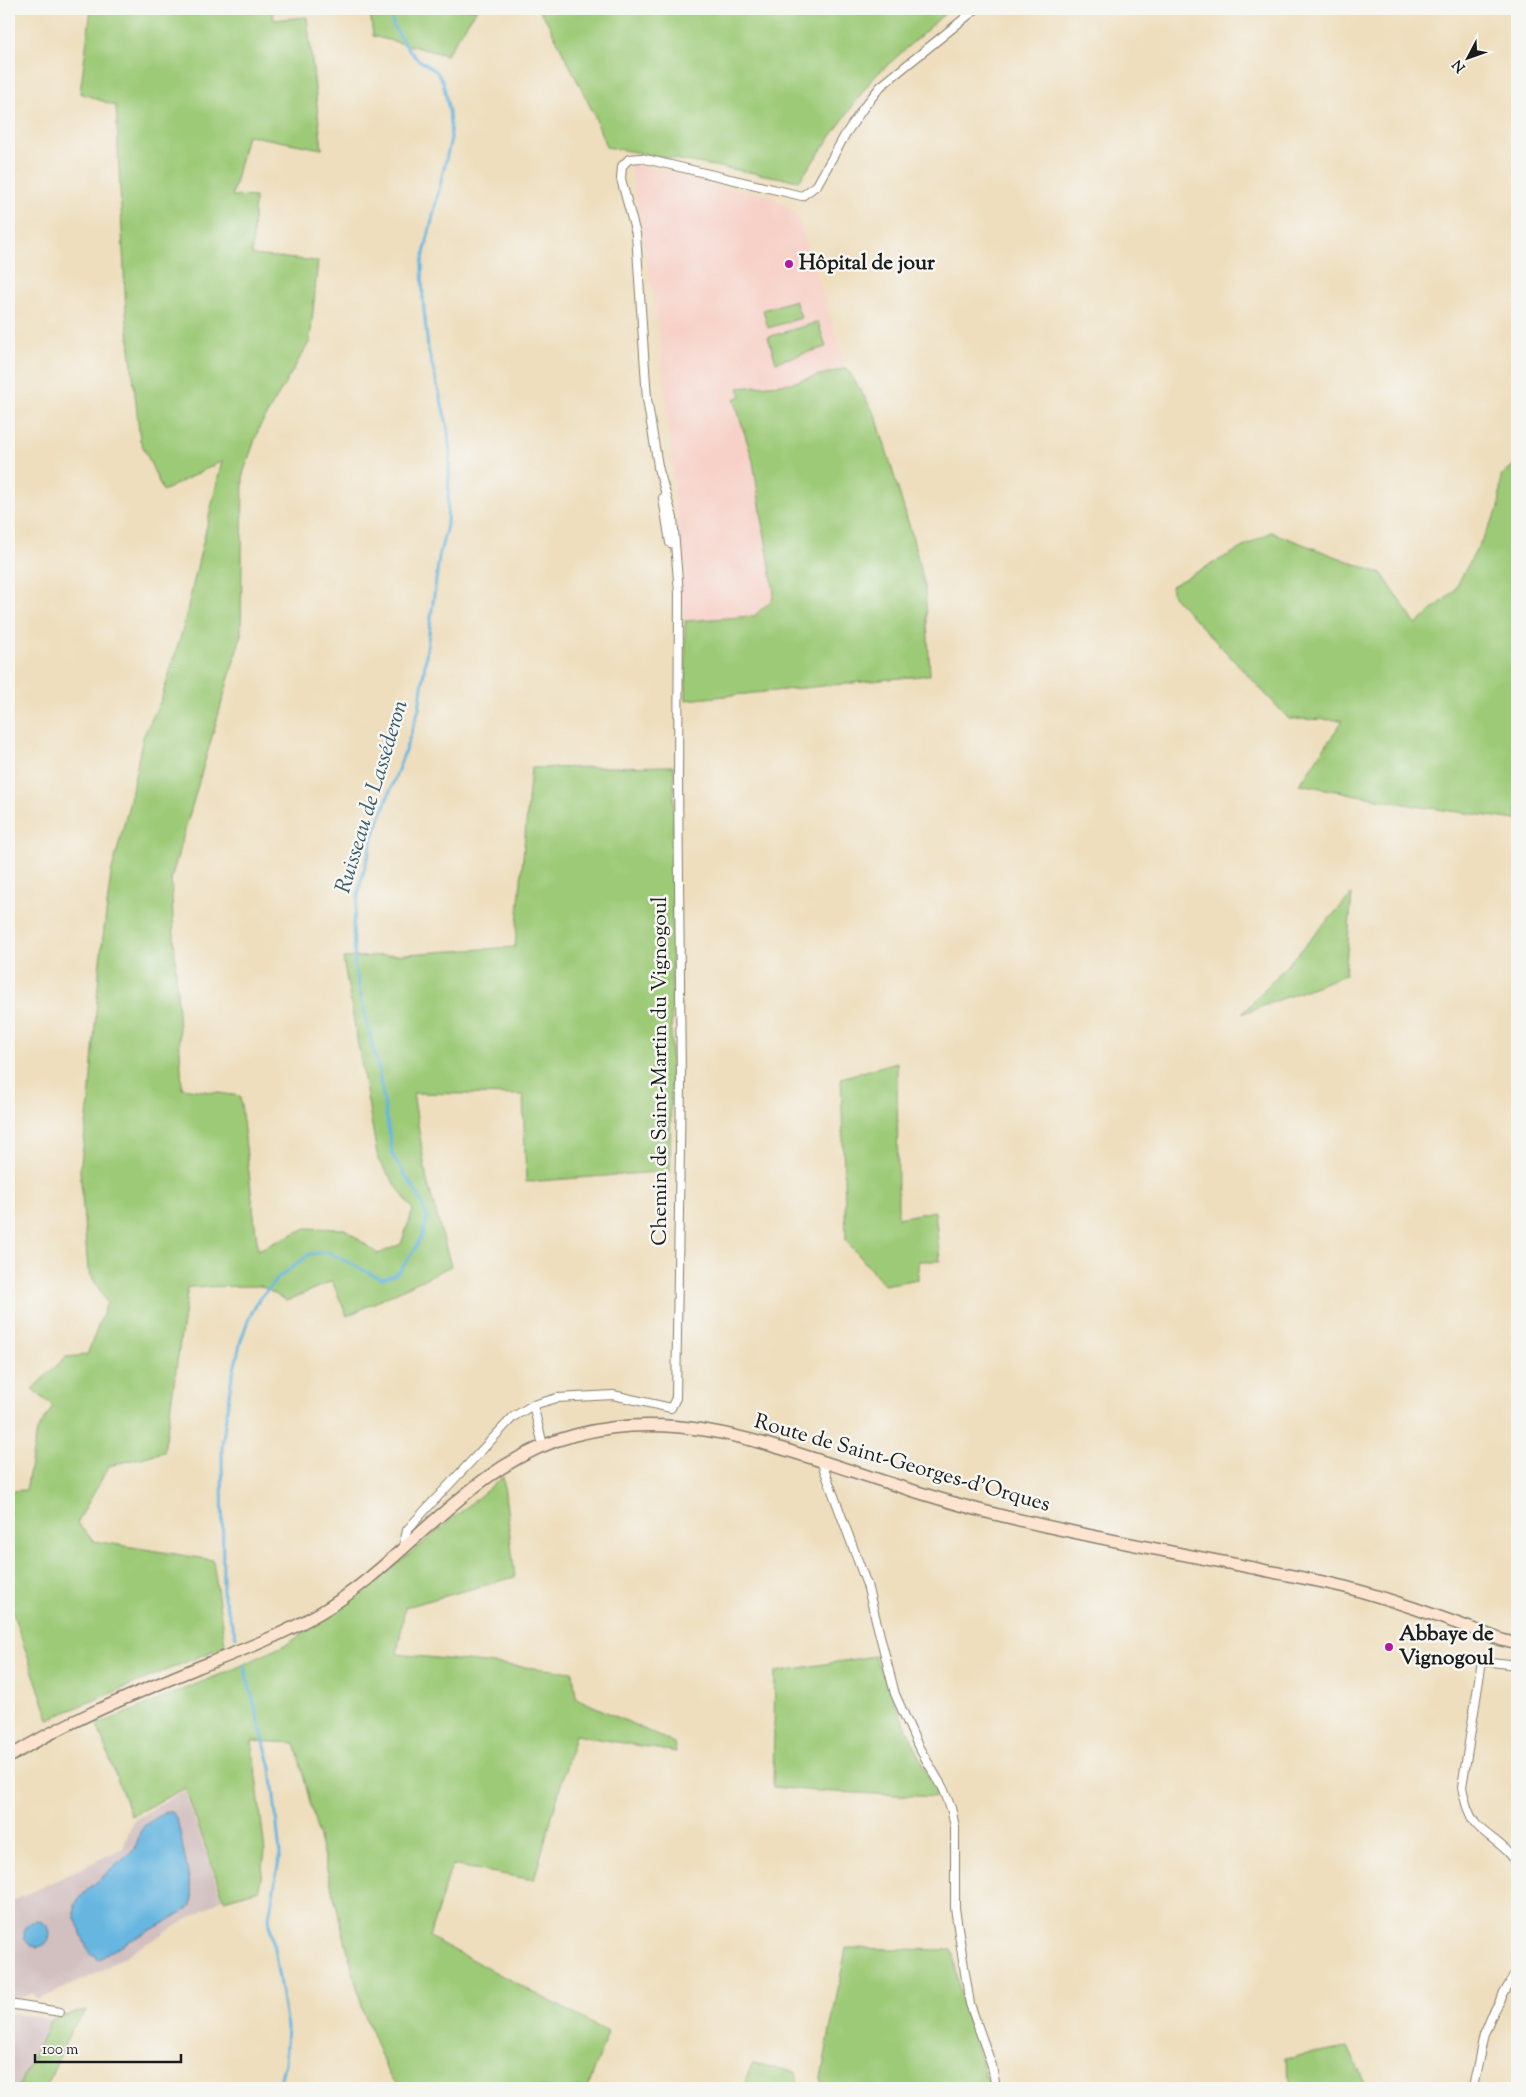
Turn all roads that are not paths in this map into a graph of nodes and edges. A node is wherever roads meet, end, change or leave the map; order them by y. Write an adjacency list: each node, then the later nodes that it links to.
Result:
1 (976, 9): 2 (street, Chemin de Saint-Martin du Vignogoul)
2 (533, 1405): 3 (street); 5 (street, Chemin de Saint-Martin du Vignogoul)
3 (543, 1445): 4 (street, Route de Saint-Georges-d'Orques); 5 (street, Route de Saint-Georges-d'Orques)
4 (821, 1461): 6 (street, Route de Saint-Georges-d'Orques); 13 (street)
5 (403, 1548): 8 (street, Route de Saint-Georges-d'Orques)
6 (1517, 1644)
7 (1517, 1666): 9 (street)
8 (9, 1757)
9 (1517, 1868)
10 (1517, 1970): 14 (street)
11 (9, 2004): 12 (street)
12 (60, 2012)
13 (996, 2088)
14 (1474, 2088)

